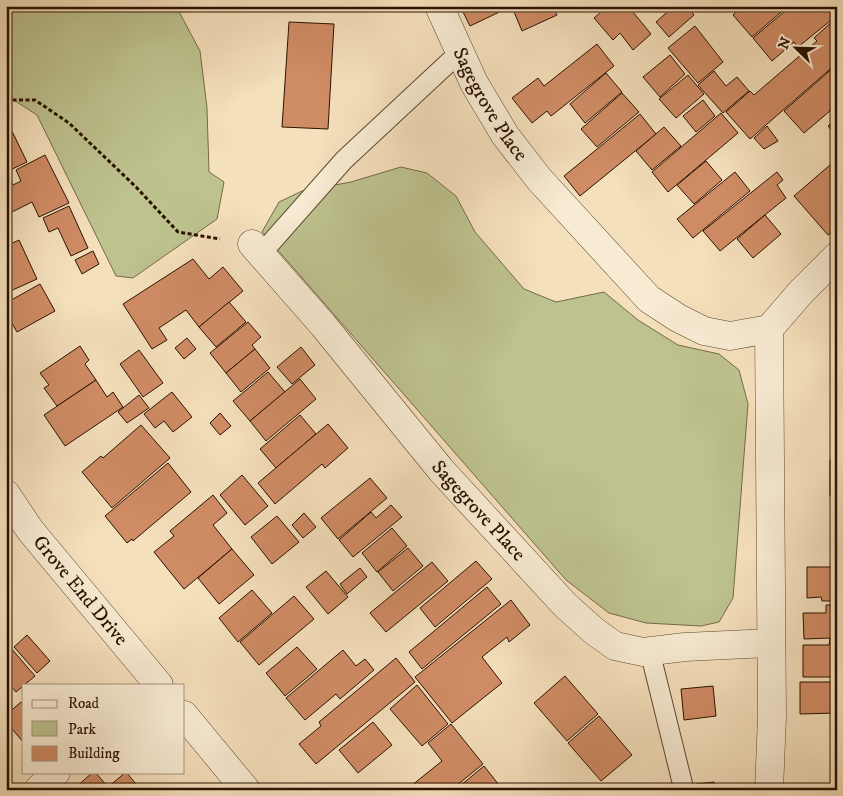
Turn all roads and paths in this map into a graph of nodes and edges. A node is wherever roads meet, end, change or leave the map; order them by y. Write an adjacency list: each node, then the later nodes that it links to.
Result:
1 (439, 6): 2 (street, Sagegrove Place)
2 (460, 52): 4 (lane); 6 (street, Sagegrove Place)
3 (6, 100): 4 (path)
4 (257, 249): 9 (street, Sagegrove Place)
5 (837, 256): 6 (street)
6 (769, 329): 8 (street)
7 (6, 494): 10 (street, Grove End Drive)
8 (771, 643): 9 (street, Sagegrove Place); 16 (street)
9 (650, 652): 15 (lane)
10 (154, 683)
11 (185, 715): 14 (street)
12 (54, 774): 13 (street)
13 (38, 790)
14 (246, 790)
15 (684, 790)
16 (769, 790)

